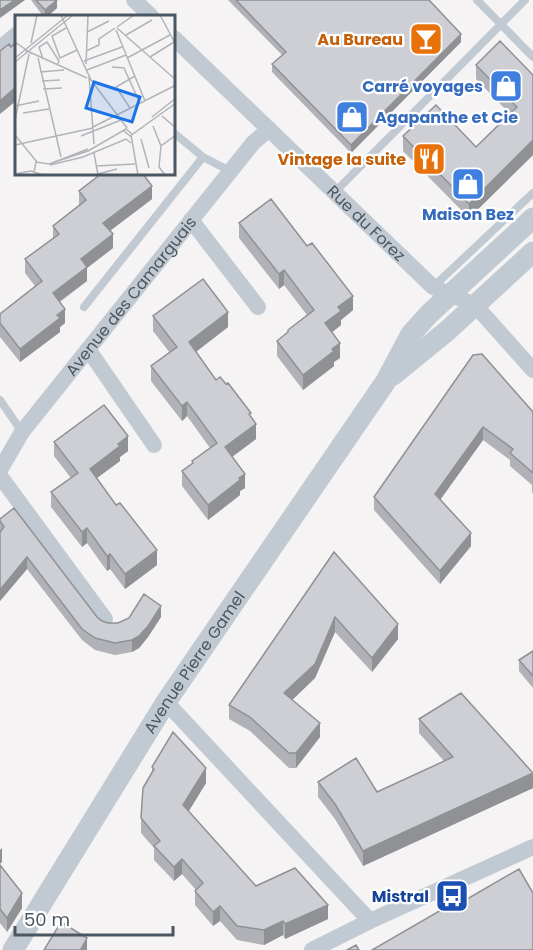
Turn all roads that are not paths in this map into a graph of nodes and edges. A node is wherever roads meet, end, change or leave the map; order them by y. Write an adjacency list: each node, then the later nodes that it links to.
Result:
1 (134, 0): 4 (street)
2 (477, 0): 5 (lane)
3 (525, 0): 5 (lane)
4 (150, 15)
5 (501, 24): 9 (lane); 14 (lane)
6 (15, 36): 8 (street)
7 (176, 40): 10 (street, Rue du Forez)
8 (0, 48)
9 (533, 57)
10 (269, 129): 13 (street, Avenue des Camarguais); 14 (street, Rue du Forez)
11 (176, 134): 12 (lane)
12 (203, 157): 13 (lane); 20 (lane)
13 (230, 171): 17 (street, Avenue des Camarguais)
14 (335, 192): 19 (street, Rue du Forez)
15 (533, 193): 19 (lane)
16 (533, 218): 19 (street, Avenue Pierre Gamel)
17 (191, 220): 21 (street); 22 (street, Avenue des Camarguais)
18 (533, 252): 19 (street, Avenue Pierre Gamel)
19 (455, 296): 23 (street, Rue du Forez); 30 (street, Avenue Pierre Gamel)
20 (84, 307)
21 (258, 307)
22 (88, 349): 25 (street, Avenue des Camarguais); 26 (street)
23 (533, 370)
24 (0, 400): 25 (lane)
25 (22, 432): 27 (street, Avenue des Camarguais)
26 (154, 445)
27 (0, 470)
28 (0, 476): 29 (street)
29 (105, 619)
30 (166, 702): 32 (street); 33 (street, Avenue Pierre Gamel)
31 (533, 847): 32 (street)
32 (370, 921): 34 (street)
33 (13, 950)
34 (312, 950)

